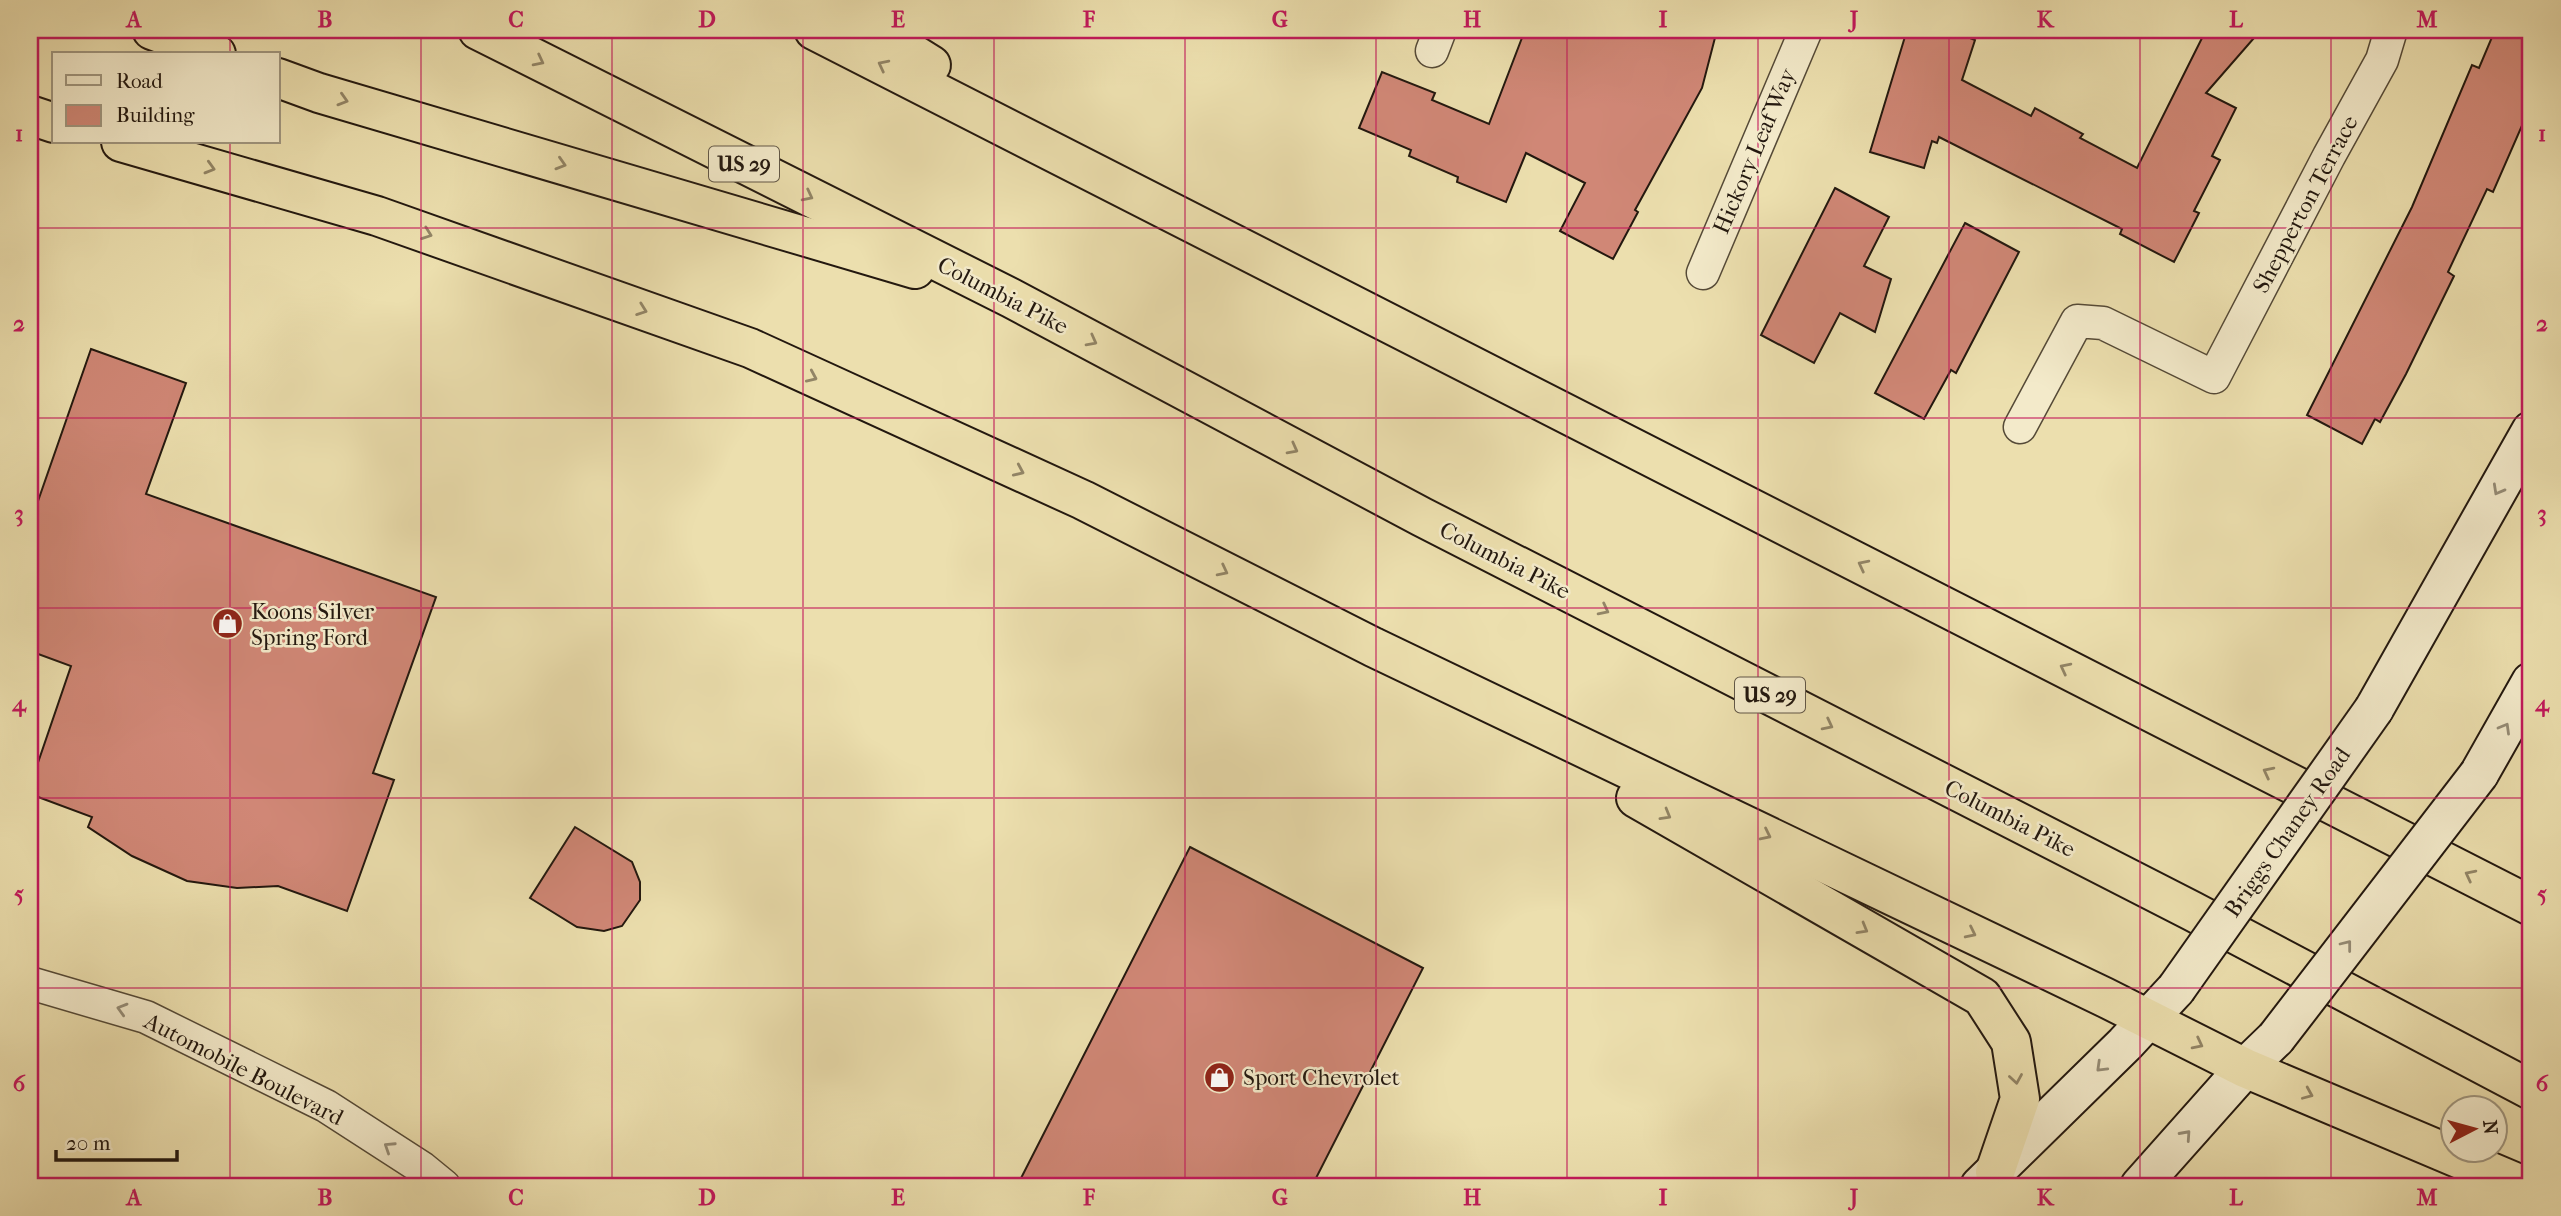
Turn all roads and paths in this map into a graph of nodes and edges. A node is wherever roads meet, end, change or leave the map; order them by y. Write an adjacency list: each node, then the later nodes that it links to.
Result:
1 (478, 30): 14 (highway, Columbia Pike / US 29, one-way to 14)
2 (814, 30): 12 (highway, one-way to 2)
3 (876, 30): 12 (highway)
4 (1805, 30): 13 (street, Hickory Leaf Way)
5 (2392, 30): 15 (street, Shepperton Terrace)
6 (151, 31): 7 (highway)
7 (210, 52)
8 (280, 79): 14 (highway, one-way to 14)
9 (30, 115): 10 (highway)
10 (52, 121)
11 (128, 144): 17 (highway, one-way to 17)
12 (1140, 196): 19 (highway, one-way to 12)
13 (1703, 273)
14 (1011, 298): 23 (highway, Columbia Pike / US 29, one-way to 23)
15 (2021, 427)
16 (2531, 430): 21 (main road, Briggs Chaney Road, one-way to 21, bridge)
17 (1373, 647): 21 (highway, one-way to 21); 24 (highway, one-way to 24)
18 (2531, 682): 22 (main road, one-way to 18, bridge)
19 (2531, 906)
20 (30, 982): 25 (street, Automobile Boulevard, one-way to 20)
21 (2150, 1019): 22 (highway, one-way to 22); 24 (main road, Briggs Chaney Road, one-way to 24)
22 (2245, 1068): 26 (main road, one-way to 22); 27 (highway, one-way to 27)
23 (2531, 1090)
24 (1987, 1179)
25 (444, 1186)
26 (2140, 1186)
27 (2524, 1186)

